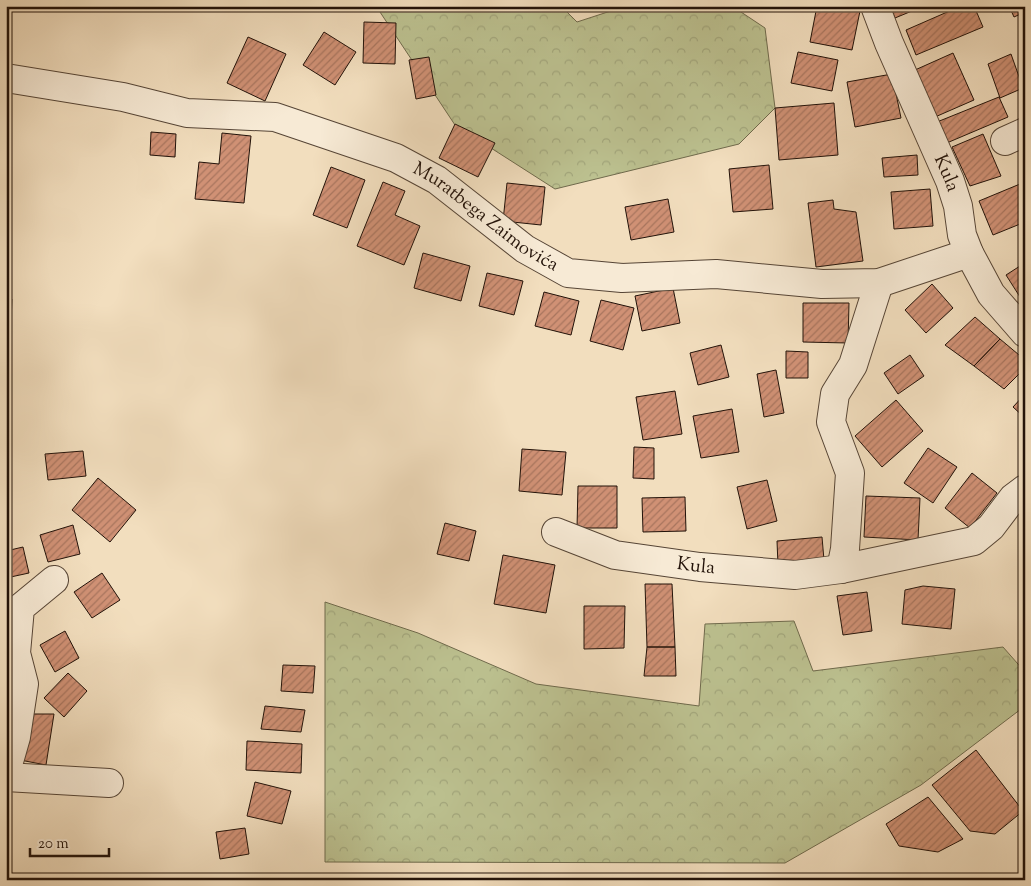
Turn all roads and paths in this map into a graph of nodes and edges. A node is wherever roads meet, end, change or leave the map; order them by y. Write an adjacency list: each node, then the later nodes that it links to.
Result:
1 (875, 6): 3 (street, Kula)
2 (6, 78): 4 (street, Muratbega Zaimovića)
3 (969, 253): 4 (street, Muratbega Zaimovića); 5 (street, Kula)
4 (879, 283): 8 (street)
5 (1025, 333)
6 (1025, 489): 8 (street, Kula)
7 (556, 532): 8 (street, Kula)
8 (841, 569)
9 (54, 580): 10 (street)
10 (6, 772)
11 (6, 777): 12 (street)
12 (109, 783)

